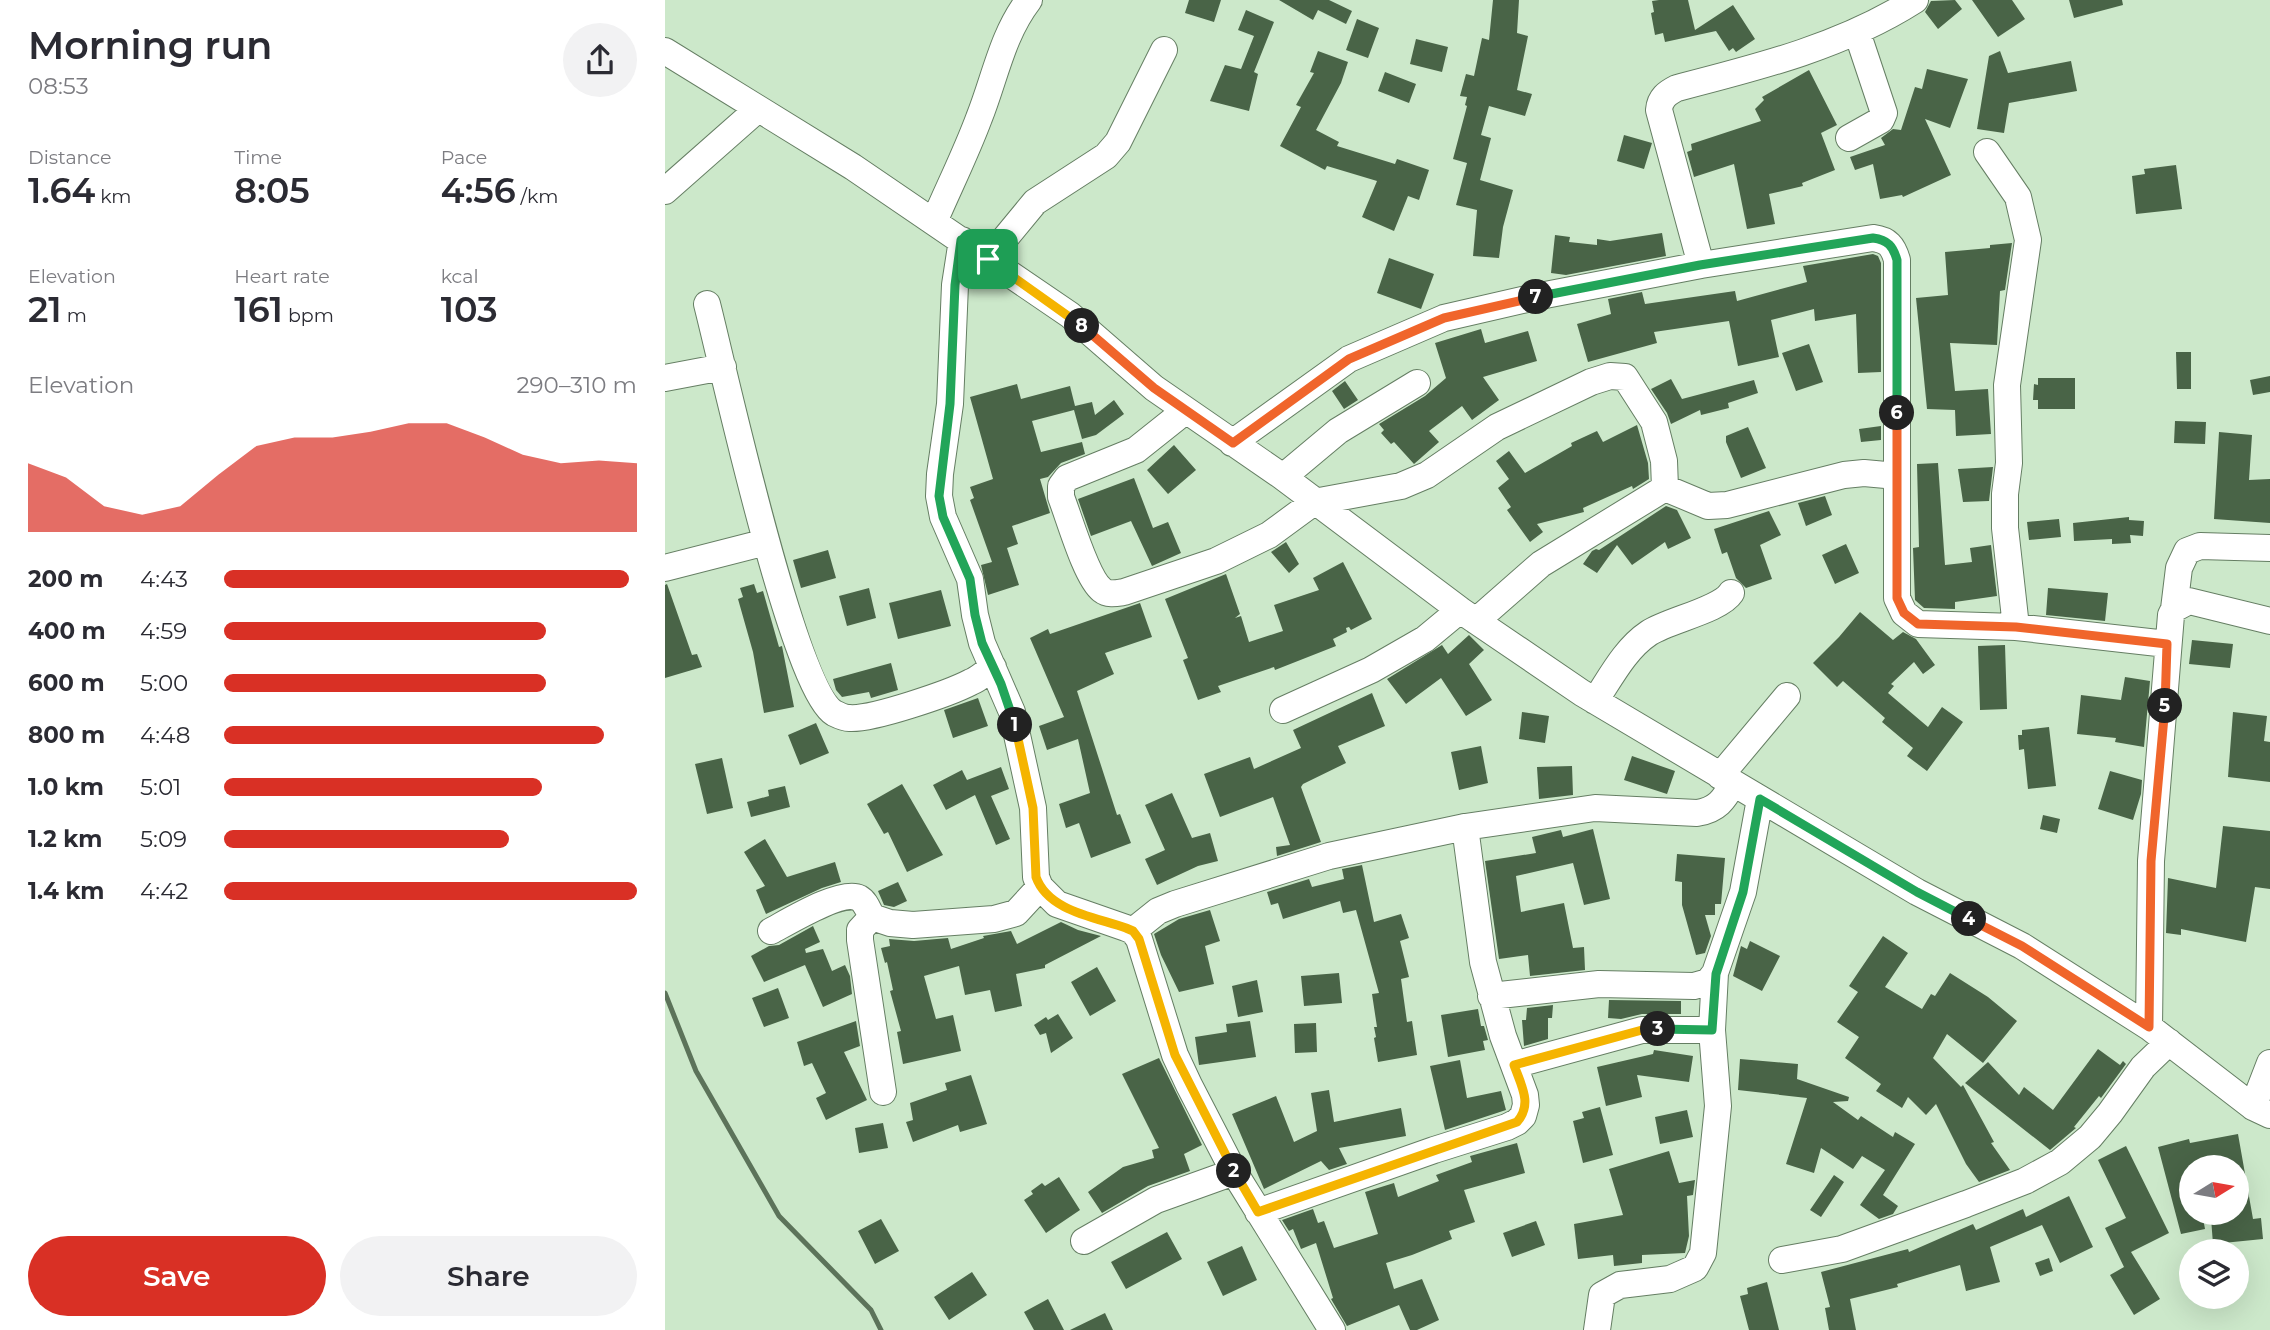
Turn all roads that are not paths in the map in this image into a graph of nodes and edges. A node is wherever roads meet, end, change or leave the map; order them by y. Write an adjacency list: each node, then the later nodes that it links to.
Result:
1 (1029, 0): 10 (street)
2 (1915, 0): 3 (street)
3 (1857, 32): 7 (street); 13 (street)
4 (1164, 50): 12 (street)
5 (665, 51): 6 (street)
6 (758, 109): 9 (street); 10 (street)
7 (1849, 138)
8 (1987, 152): 31 (street)
9 (665, 191)
10 (934, 222): 11 (street)
11 (961, 240): 12 (street); 33 (street)
12 (988, 259): 18 (street)
13 (1700, 265): 19 (street); 20 (street)
14 (707, 304): 15 (street)
15 (723, 367): 16 (street); 24 (street)
16 (665, 378)
17 (1417, 383): 21 (street)
18 (1185, 411): 19 (street); 23 (street)
19 (1233, 443): 21 (street)
20 (1897, 476): 22 (street); 31 (street)
21 (1283, 477): 23 (street)
22 (1665, 488): 23 (street); 29 (street)
23 (1314, 502): 29 (street)
24 (766, 542): 26 (street); 33 (street)
25 (2270, 548): 28 (street)
26 (665, 568)
27 (1731, 593): 35 (street)
28 (2174, 609): 30 (street); 32 (street)
29 (1468, 616): 35 (street); 36 (street)
30 (2270, 621)
31 (2016, 627): 32 (street)
32 (2167, 644): 47 (street)
33 (993, 667): 40 (street)
34 (1787, 696): 37 (street)
35 (1595, 701): 37 (street)
36 (1283, 710)
37 (1726, 780): 38 (street); 39 (street)
38 (1760, 799): 44 (street); 47 (street)
39 (1465, 827): 43 (street); 45 (street)
40 (1040, 887): 41 (street); 43 (street)
41 (872, 916): 42 (street); 50 (street)
42 (771, 931)
43 (1133, 931): 52 (street)
44 (1716, 974): 45 (street); 46 (street)
45 (1491, 996): 49 (street)
46 (1712, 1030): 49 (street); 57 (street)
47 (2159, 1034): 51 (street); 55 (street)
48 (2270, 1063): 51 (street)
49 (1514, 1065): 53 (street)
50 (884, 1092)
51 (2261, 1111)
52 (1234, 1172): 53 (street); 54 (street)
53 (1258, 1212): 56 (street)
54 (1084, 1241)
55 (1782, 1261)
56 (1332, 1330)
57 (1597, 1330)

